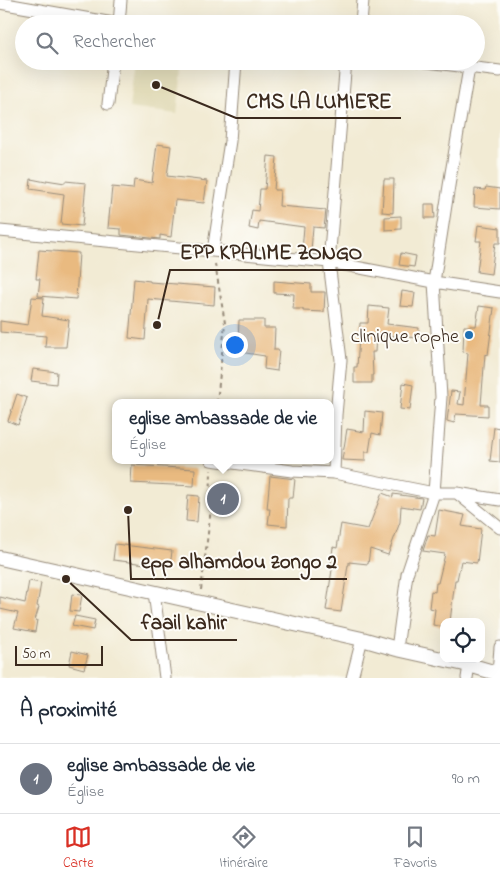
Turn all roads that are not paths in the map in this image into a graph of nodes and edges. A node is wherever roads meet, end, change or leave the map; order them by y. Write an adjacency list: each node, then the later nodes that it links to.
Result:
1 (121, 0): 5 (street)
2 (363, 0): 6 (street)
3 (1, 2): 4 (street)
4 (71, 15)
5 (120, 15)
6 (362, 15)
7 (112, 70): 13 (street)
8 (235, 70): 15 (street)
9 (345, 70): 16 (street)
10 (469, 70): 17 (street)
11 (485, 70): 12 (street)
12 (500, 71)
13 (108, 104)
14 (0, 231): 15 (street)
15 (214, 251): 16 (street)
16 (329, 262): 17 (street); 20 (street)
17 (434, 282): 18 (street); 21 (street)
18 (500, 292)
19 (240, 464): 20 (street)
20 (334, 473): 21 (street)
21 (434, 493): 22 (street); 29 (street)
22 (457, 493): 23 (street); 24 (street)
23 (500, 500)
24 (500, 528)
25 (0, 558): 26 (street)
26 (154, 592): 27 (street); 32 (street)
27 (362, 639): 29 (street); 33 (street)
28 (500, 647): 31 (street)
29 (397, 649): 30 (street)
30 (468, 672): 31 (street)
31 (499, 673)
32 (165, 678)
33 (352, 678)

